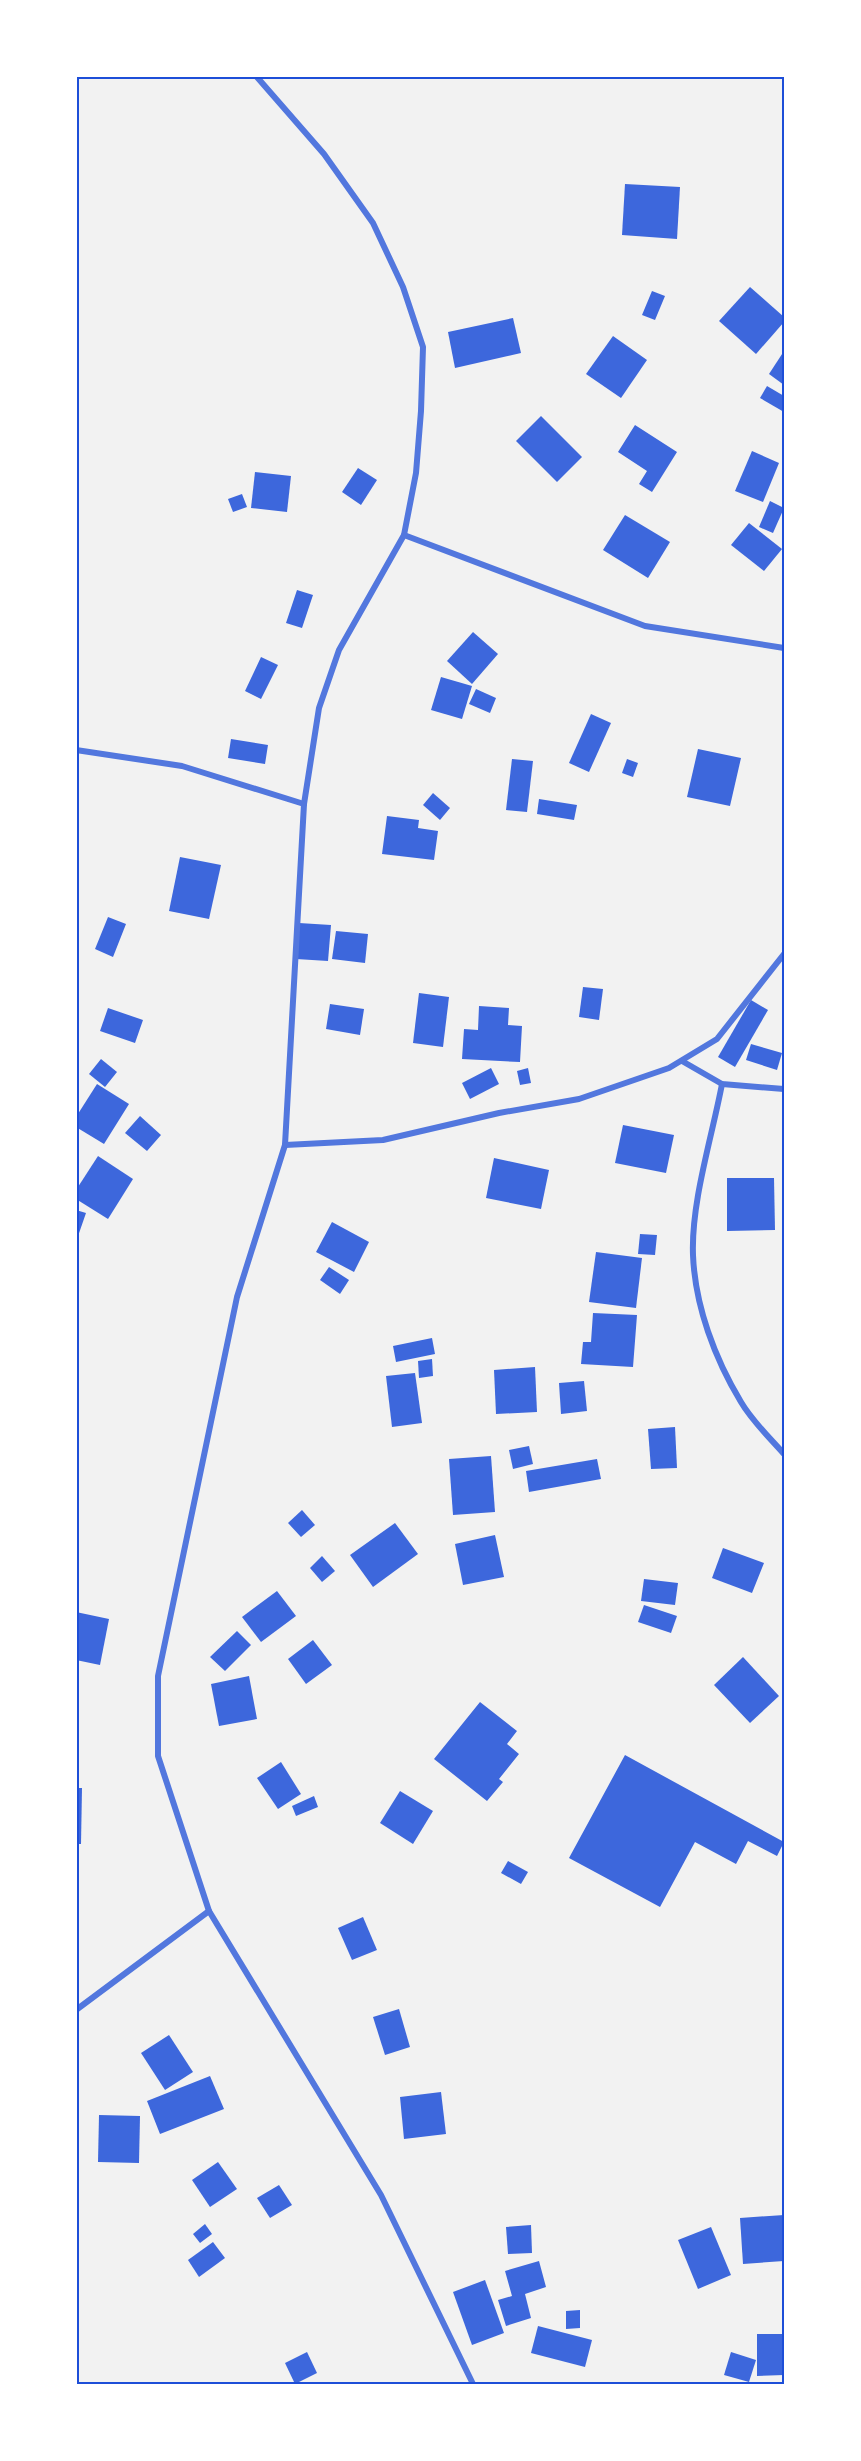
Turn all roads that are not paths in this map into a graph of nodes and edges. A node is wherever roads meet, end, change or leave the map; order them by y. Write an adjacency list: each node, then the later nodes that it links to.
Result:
1 (256, 76): 2 (street)
2 (404, 535): 3 (street); 5 (street)
3 (784, 648)
4 (76, 750): 5 (street)
5 (304, 804): 10 (street)
6 (784, 954): 7 (street)
7 (682, 1061): 8 (street); 10 (street)
8 (722, 1084): 9 (street); 11 (street)
9 (784, 1089)
10 (285, 1145): 12 (street)
11 (784, 1454)
12 (209, 1911): 13 (street); 14 (street)
13 (76, 2010)
14 (473, 2385)

